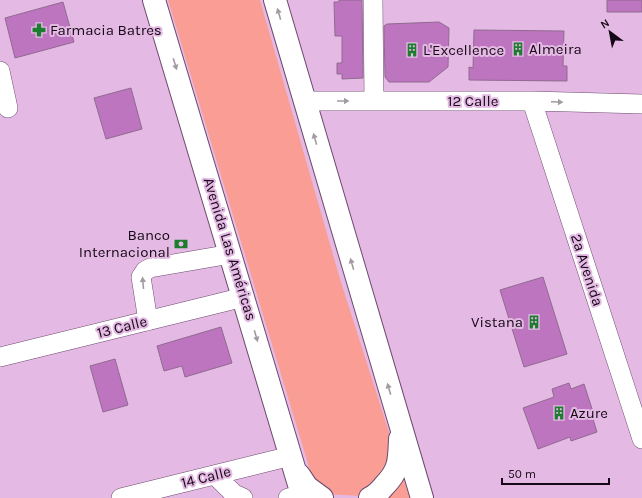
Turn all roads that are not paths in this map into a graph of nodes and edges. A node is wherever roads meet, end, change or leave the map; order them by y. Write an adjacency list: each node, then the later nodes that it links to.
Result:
1 (144, 0): 5 (main road)
2 (154, 0): 5 (main road, Avenida Las Américas)
3 (275, 0): 7 (main road, one-way to 3)
4 (373, 0): 8 (street)
5 (167, 37): 12 (main road, Avenida Las Américas, one-way to 12)
6 (0, 71): 11 (street)
7 (304, 101): 8 (street, 12 Calle, one-way to 8); 16 (main road, one-way to 7)
8 (374, 101): 9 (street, 12 Calle)
9 (532, 101): 10 (street, 12 Calle, one-way to 10); 17 (street, 2a Avenida)
10 (642, 104)
11 (8, 108)
12 (231, 254): 13 (main road, Avenida Las Américas); 14 (street, one-way to 12)
13 (244, 297): 14 (street, 13 Calle); 18 (main road, Avenida Las Américas, one-way to 18)
14 (148, 321): 15 (street, 13 Calle)
15 (0, 358)
16 (400, 426): 23 (main road); 24 (main road)
17 (642, 439)
18 (292, 463): 19 (street, 14 Calle); 22 (main road, Avenida Las Américas)
19 (215, 475): 20 (street, 14 Calle); 21 (street)
20 (121, 498)
21 (243, 498)
22 (304, 498)
23 (370, 498)
24 (422, 498)

